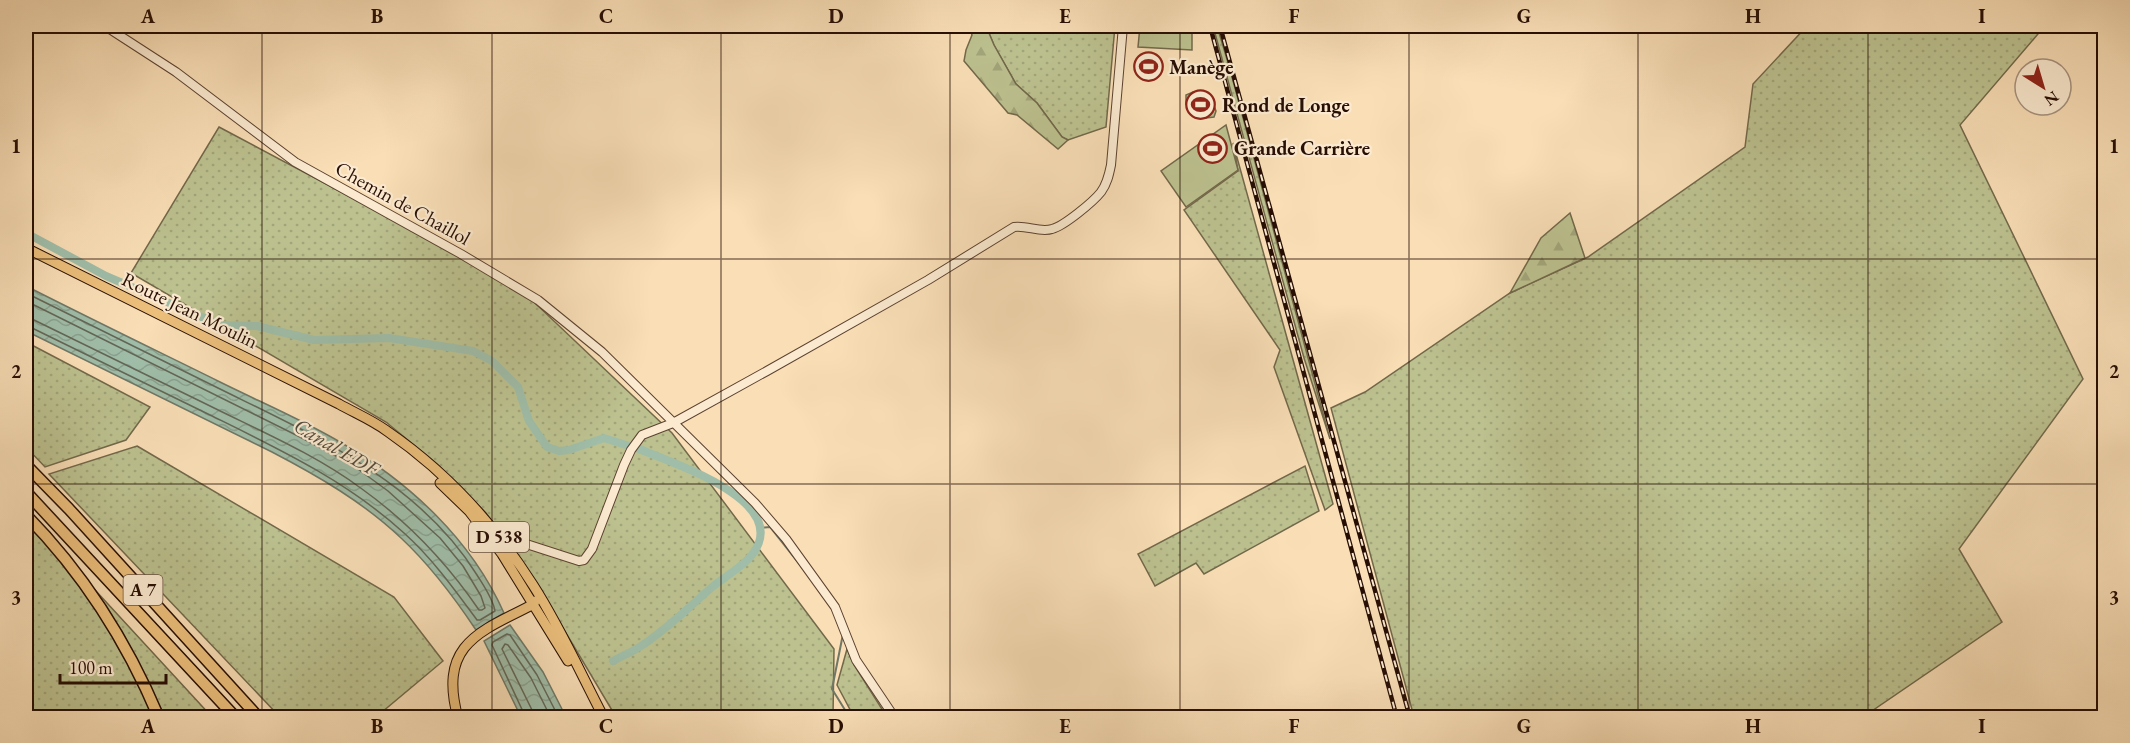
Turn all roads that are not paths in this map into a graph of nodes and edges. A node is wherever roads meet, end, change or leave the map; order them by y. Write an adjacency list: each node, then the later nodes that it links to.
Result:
1 (105, 26): 5 (street, Chemin de Chaillol)
2 (1123, 26): 5 (street)
3 (26, 248): 4 (main road, Route Jean Moulin / D 538)
4 (339, 404): 9 (main road, Route Jean Moulin / D 538); 9 (main road, Route Jean Moulin / D 538)
5 (673, 423): 9 (street); 16 (street, Chemin de Chaillol)
6 (26, 465): 13 (highway, A 7)
7 (26, 492): 12 (highway, A 7)
8 (26, 515): 11 (highway)
9 (502, 547): 10 (main road, Route Jean Moulin / D 538)
10 (533, 596): 14 (main road); 15 (main road, D 538); 15 (main road, Route Jean Moulin / D 538)
11 (159, 717)
12 (236, 717)
13 (259, 717)
14 (458, 717)
15 (603, 717)
16 (895, 717)

